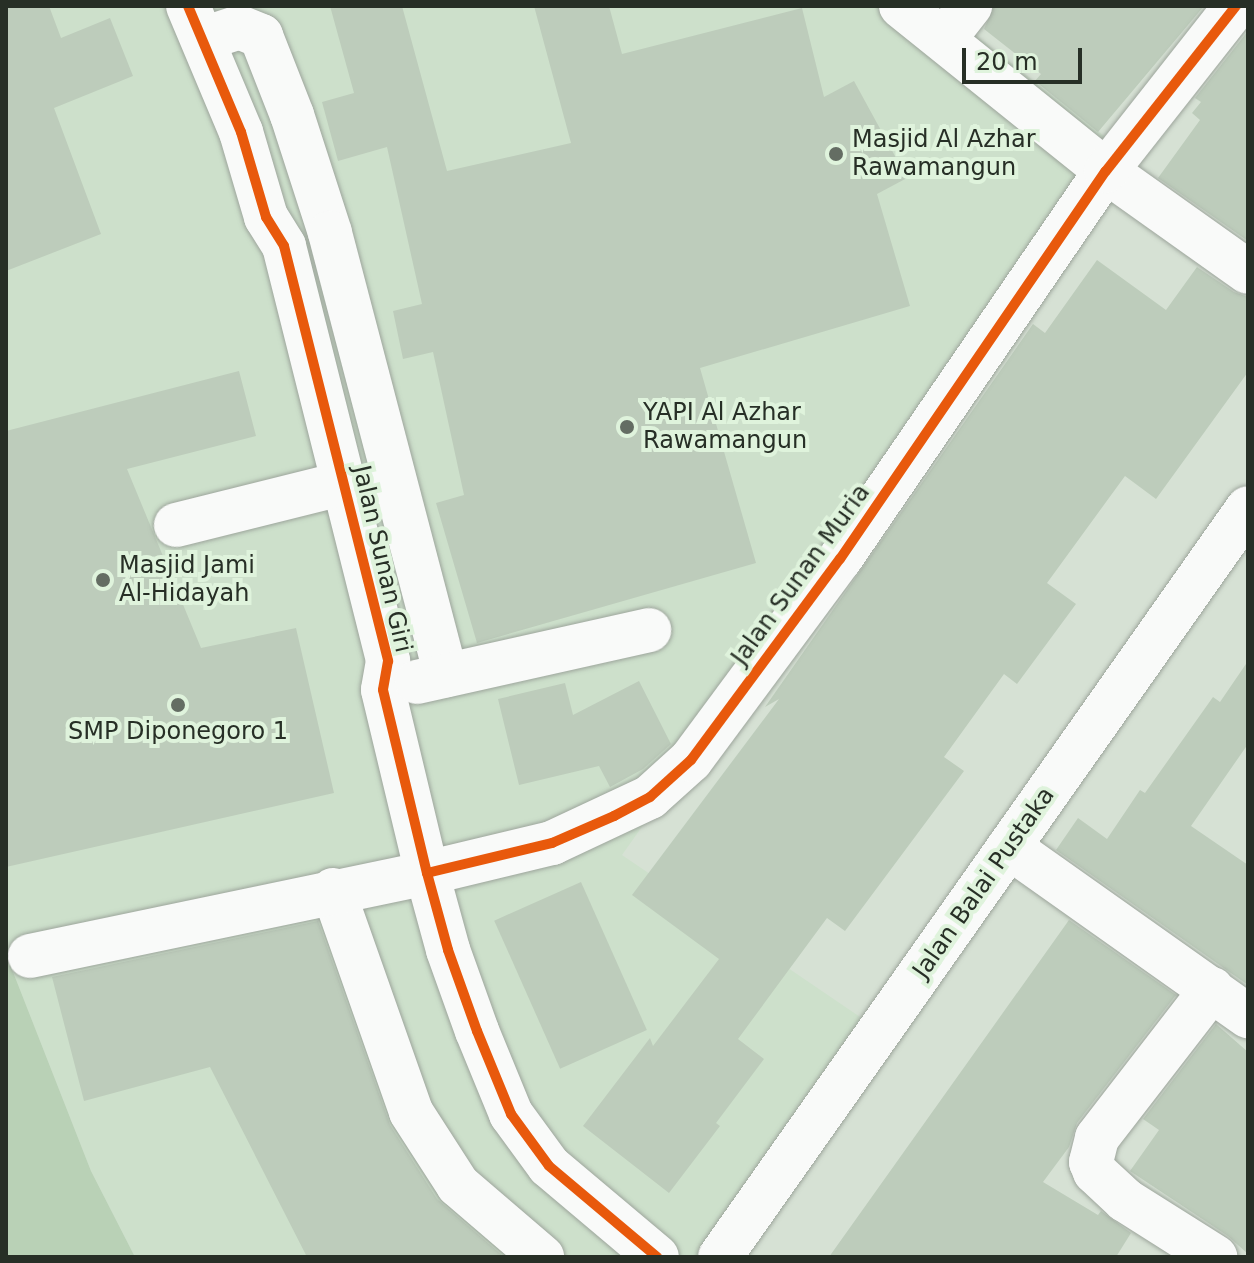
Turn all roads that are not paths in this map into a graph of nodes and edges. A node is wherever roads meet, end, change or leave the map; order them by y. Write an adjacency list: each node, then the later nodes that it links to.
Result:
1 (901, 6): 4 (street)
2 (1236, 6): 7 (street, Jalan Sunan Muria)
3 (195, 22): 5 (street); 6 (street, Jalan Sunan Giri)
4 (957, 22): 7 (street)
5 (292, 115): 6 (street); 9 (street)
6 (241, 132): 8 (street, Jalan Sunan Giri)
7 (1106, 171): 10 (street); 20 (street, Jalan Sunan Muria)
8 (275, 231): 9 (street); 11 (street, Jalan Sunan Giri)
9 (330, 233): 14 (street)
10 (1248, 272)
11 (333, 486): 13 (street); 15 (street, Jalan Sunan Giri)
12 (1248, 508): 19 (street, Jalan Balai Pustaka)
13 (176, 525)
14 (411, 538): 15 (street); 17 (street)
15 (350, 559): 18 (street, Jalan Sunan Giri)
16 (649, 630): 17 (street)
17 (446, 675): 18 (street)
18 (383, 690): 20 (street, Jalan Sunan Giri)
19 (1009, 847): 23 (street); 27 (street, Jalan Balai Pustaka)
20 (427, 873): 21 (street, Jalan Sunan Muria); 26 (street, Jalan Sunan Giri)
21 (333, 890): 22 (street, Jalan Sunan Muria); 25 (street)
22 (30, 956)
23 (1212, 989): 24 (street); 28 (street)
24 (1248, 1016)
25 (542, 1257)
26 (657, 1257)
27 (720, 1257)
28 (1215, 1257)

